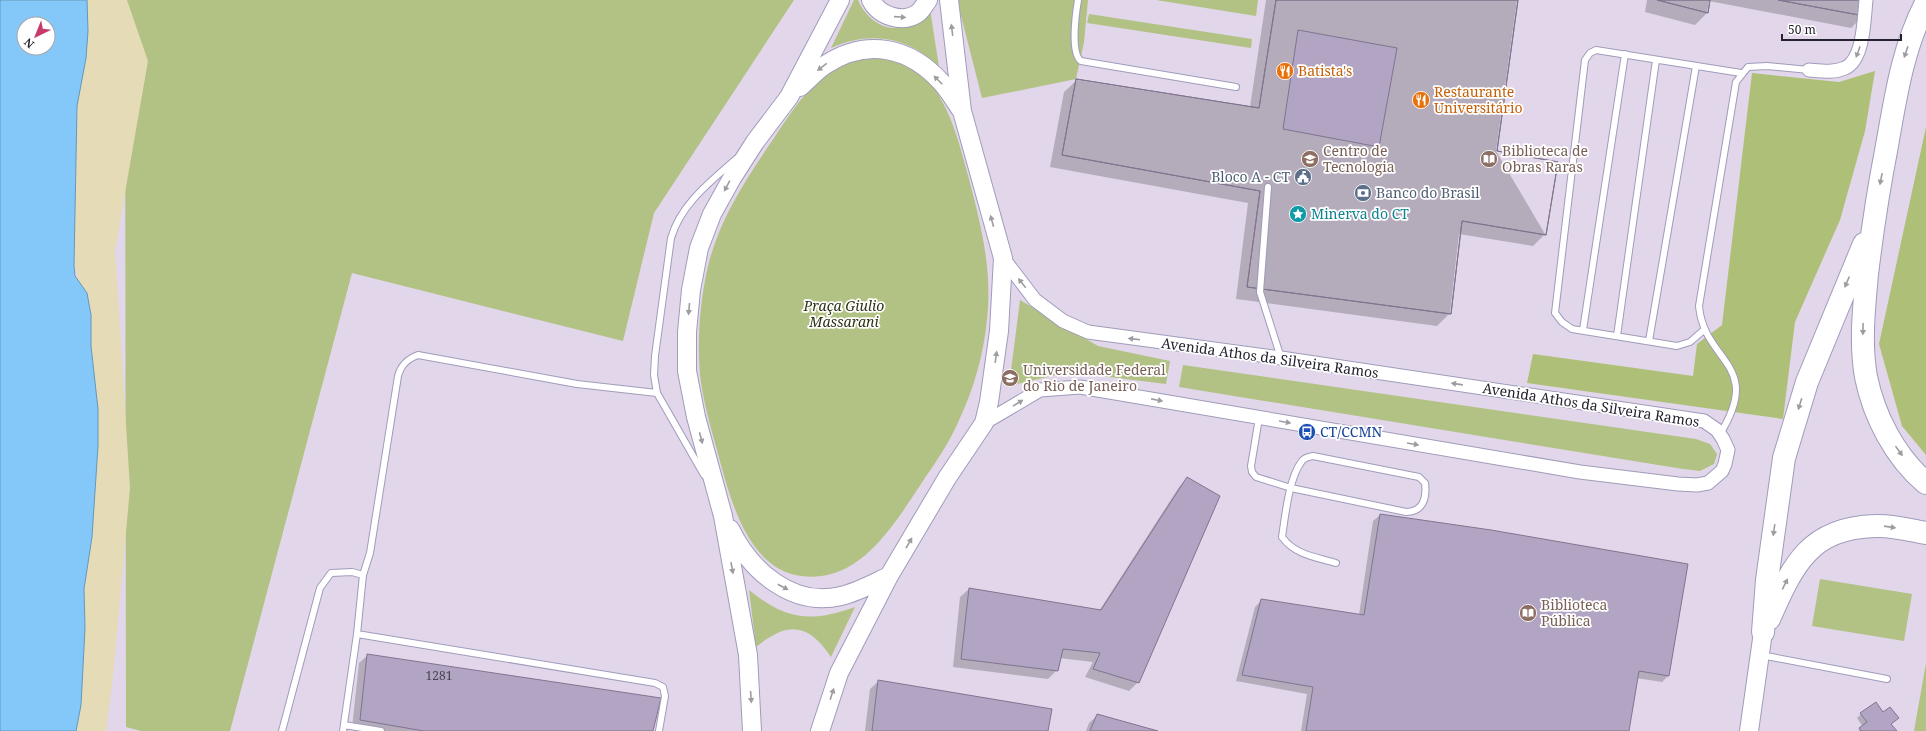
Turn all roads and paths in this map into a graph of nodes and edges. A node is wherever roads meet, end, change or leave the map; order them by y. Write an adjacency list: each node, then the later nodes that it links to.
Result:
1 (840, 0): 14 (street)
2 (871, 0): 3 (street, one-way to 3)
3 (928, 0)
4 (949, 0): 15 (street, one-way to 4)
5 (1078, 0): 13 (lane)
6 (1866, 0): 11 (street, one-way to 11)
7 (1926, 3): 18 (highway, one-way to 18)
8 (1624, 54): 9 (lane); 21 (lane); 21 (lane)
9 (1656, 60): 10 (lane); 22 (lane)
10 (1696, 66): 12 (lane); 23 (lane)
11 (1809, 70): 12 (lane)
12 (1741, 74): 20 (lane)
13 (1236, 87)
14 (790, 97): 15 (street, one-way to 14); 16 (street)
15 (962, 111): 19 (street, one-way to 15)
16 (755, 142): 25 (lane); 31 (street, one-way to 31)
17 (1268, 187): 24 (lane)
18 (1873, 221): 29 (highway, one-way to 29); 37 (highway, one-way to 37)
19 (1003, 258): 24 (street, Avenida Athos da Silveira Ramos, one-way to 19); 27 (street, one-way to 19)
20 (1705, 329): 23 (lane); 28 (lane)
21 (1583, 330): 22 (lane)
22 (1617, 336): 23 (lane)
23 (1649, 341)
24 (1281, 358): 28 (street, Avenida Athos da Silveira Ramos, one-way to 24)
25 (657, 393): 31 (lane); 35 (lane)
26 (1259, 418): 27 (street, Avenida Athos da Silveira Ramos, one-way to 26); 28 (street, Avenida Athos da Silveira Ramos, one-way to 28); 30 (lane)
27 (984, 423): 36 (street, one-way to 27)
28 (1720, 434)
29 (1926, 483)
30 (1291, 488): 30 (lane); 34 (lane)
31 (718, 498): 32 (street)
32 (723, 516): 36 (street, one-way to 36); 45 (street, one-way to 45)
33 (1926, 533): 37 (highway, one-way to 33)
34 (1336, 563)
35 (363, 574): 38 (lane); 42 (lane)
36 (889, 576): 46 (street, one-way to 36)
37 (1763, 632): 39 (street)
38 (357, 634): 41 (lane); 44 (lane)
39 (1759, 655): 40 (lane); 47 (street)
40 (1888, 680)
41 (344, 728): 43 (lane)
42 (282, 731)
43 (381, 731)
44 (659, 731)
45 (752, 731)
46 (820, 731)
47 (1749, 731)

